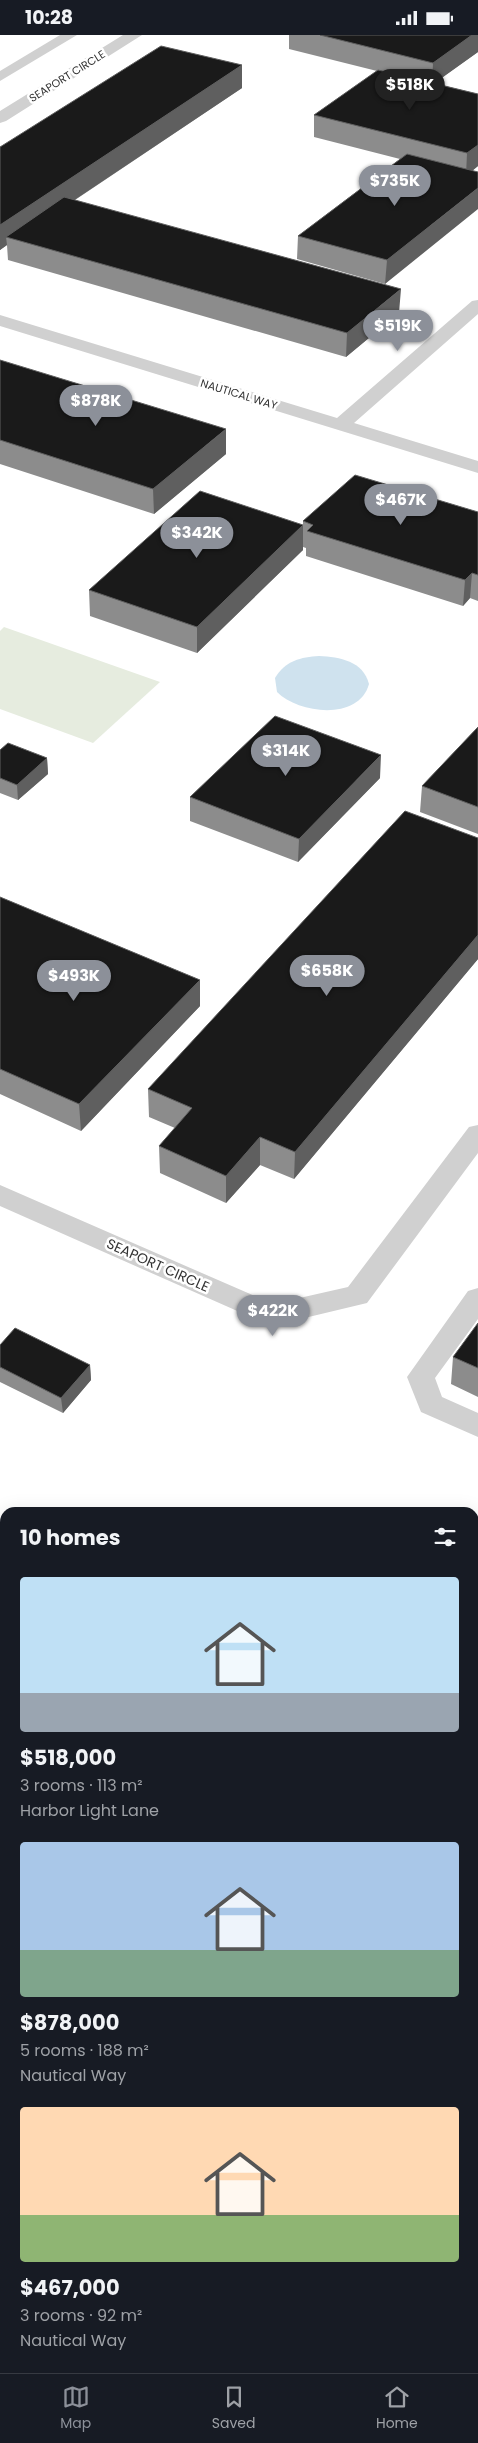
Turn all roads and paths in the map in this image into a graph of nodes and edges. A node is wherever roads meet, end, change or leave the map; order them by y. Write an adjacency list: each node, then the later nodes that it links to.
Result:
1 (70, 35): 4 (lane)
2 (134, 35): 6 (street, SEAPORT CIRCLE)
3 (0, 63): 4 (lane)
4 (16, 67): 5 (lane)
5 (0, 77)
6 (0, 118)
7 (478, 305): 9 (street)
8 (0, 321): 9 (street, NAUTICAL WAY)
9 (340, 425): 10 (street, NAUTICAL WAY)
10 (478, 467)
11 (478, 1134): 12 (street, SEAPORT CIRCLE)
12 (0, 1195)
13 (478, 1298): 14 (lane)
14 (478, 1426)

